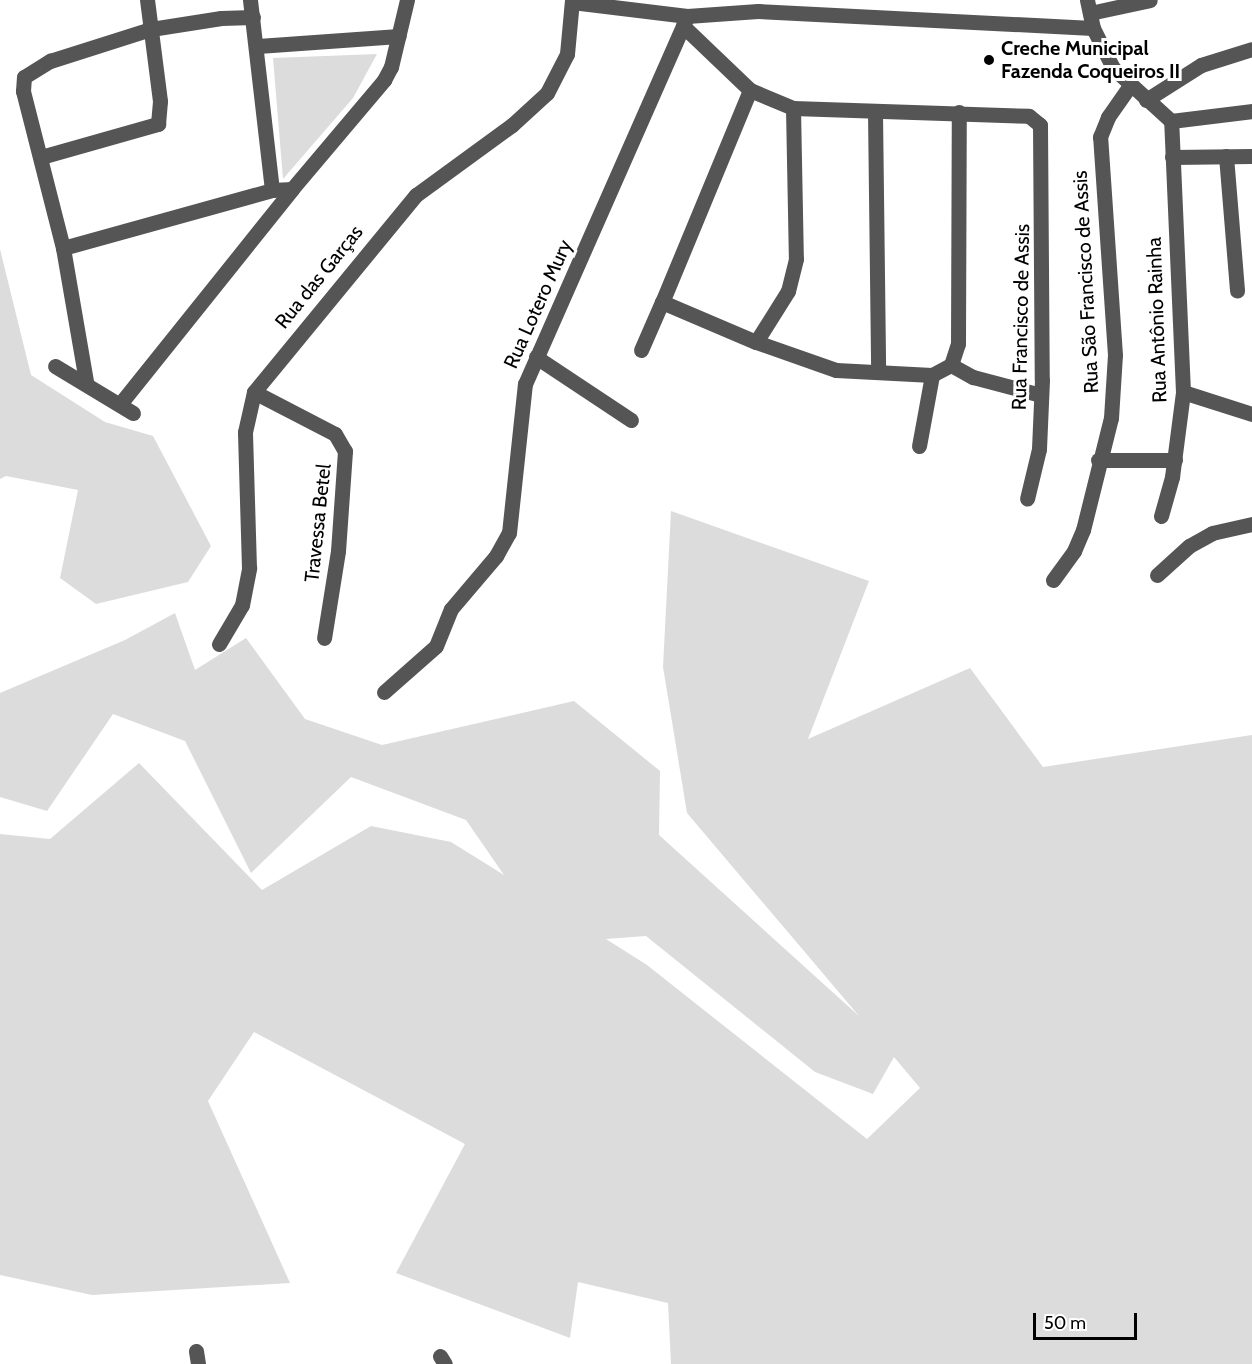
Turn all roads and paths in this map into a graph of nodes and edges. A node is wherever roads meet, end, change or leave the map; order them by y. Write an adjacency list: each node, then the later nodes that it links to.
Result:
1 (147, 0): 10 (street)
2 (250, 0): 8 (street)
3 (407, 0): 11 (street)
4 (1150, 0): 7 (street)
5 (572, 1): 9 (street); 39 (street, Rua das Garças)
6 (757, 6): 7 (street); 9 (street)
7 (1090, 14): 14 (street)
8 (253, 17): 10 (street); 12 (street)
9 (685, 21): 15 (street); 33 (street, Rua Lotero Mury)
10 (151, 29): 24 (street); 24 (street)
11 (399, 36): 12 (street); 26 (street)
12 (258, 46): 27 (street)
13 (1252, 49): 16 (street)
14 (1130, 86): 16 (street); 47 (street, Rua São Francisco de Assis)
15 (750, 90): 17 (street); 30 (street)
16 (1146, 100): 21 (street)
17 (793, 108): 19 (street); 31 (street)
18 (1252, 111): 21 (street)
19 (875, 112): 20 (street); 36 (street)
20 (959, 112): 34 (street); 41 (street, Rua Francisco de Assis)
21 (1171, 121): 25 (street, Rua Antônio Rainha)
22 (1226, 156): 23 (street); 25 (street); 29 (street)
23 (1252, 156)
24 (41, 157): 28 (street)
25 (1172, 157): 40 (street, Rua Antônio Rainha)
26 (292, 189): 27 (street); 42 (street)
27 (272, 190): 28 (street)
28 (63, 248): 38 (street)
29 (1237, 291)
30 (662, 302): 31 (street); 32 (street)
31 (756, 342): 36 (street)
32 (642, 350)
33 (536, 357): 45 (street); 56 (street, Rua Lotero Mury)
34 (951, 365): 37 (street); 41 (street)
35 (55, 366): 38 (street)
36 (878, 370): 37 (street)
37 (932, 375): 46 (street)
38 (86, 381): 42 (street)
39 (254, 392): 54 (street, Travessa Betel); 55 (street, Rua das Garças)
40 (1183, 392): 44 (street); 48 (street, Rua Antônio Rainha)
41 (1041, 394): 49 (street, Rua Francisco de Assis)
42 (120, 404): 43 (street)
43 (133, 413)
44 (1252, 414)
45 (631, 420)
46 (918, 446)
47 (1098, 460): 48 (street); 53 (street, Rua São Francisco de Assis)
48 (1175, 460): 50 (street, Rua Antônio Rainha)
49 (1027, 499)
50 (1161, 516)
51 (1252, 524): 52 (street)
52 (1157, 575)
53 (1053, 580)
54 (324, 638)
55 (219, 644)
56 (384, 692)

